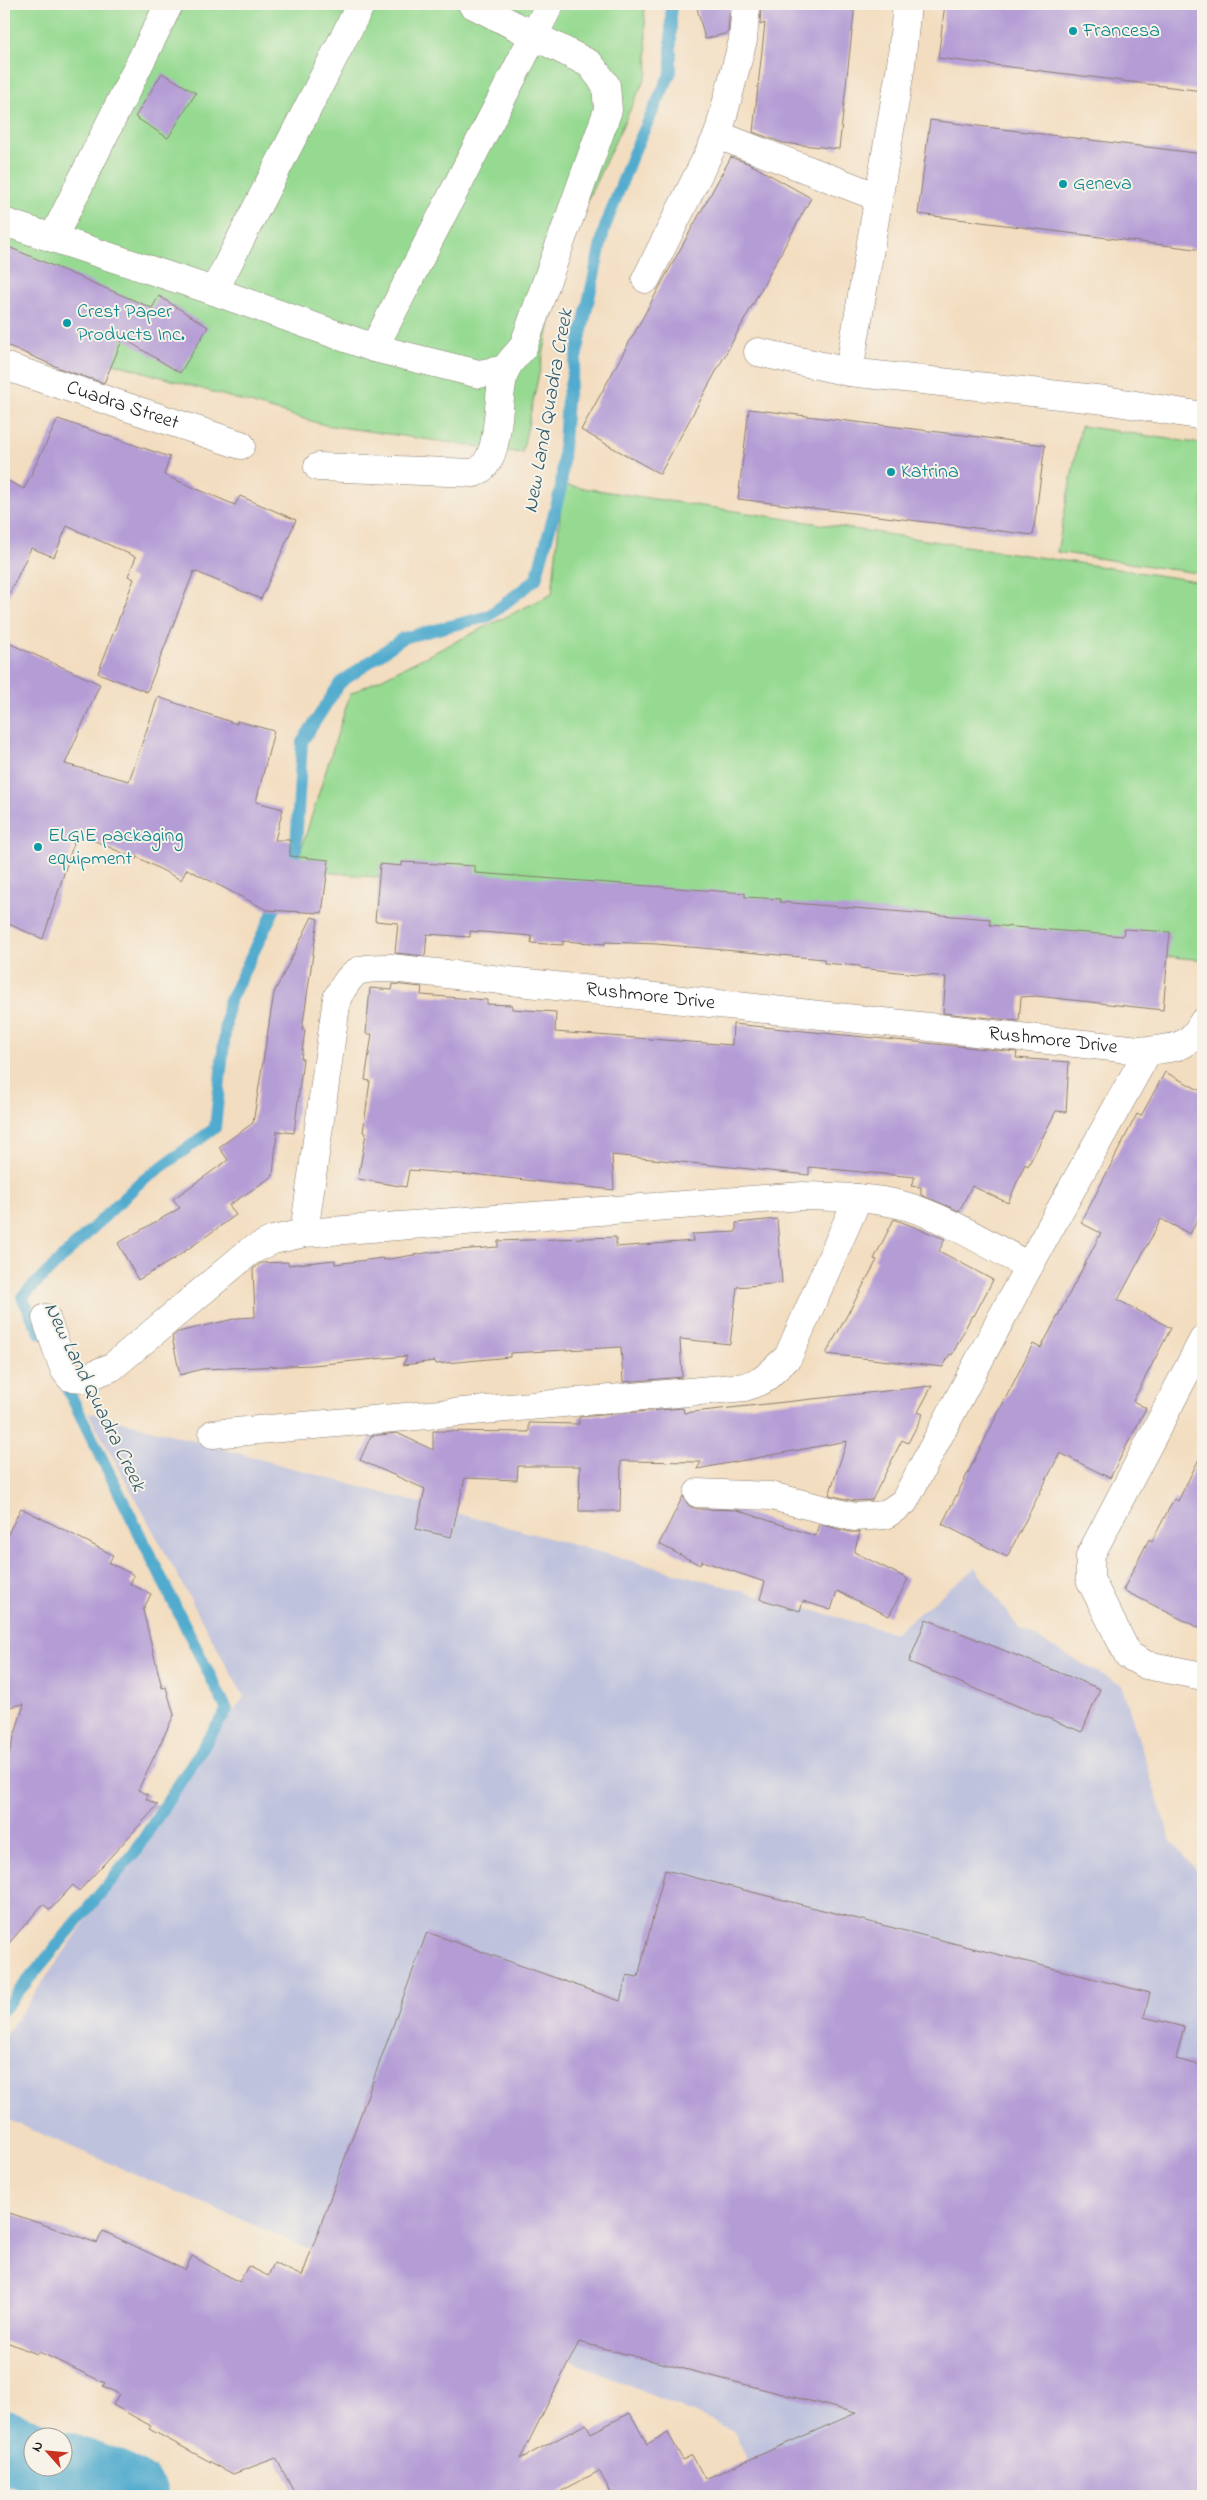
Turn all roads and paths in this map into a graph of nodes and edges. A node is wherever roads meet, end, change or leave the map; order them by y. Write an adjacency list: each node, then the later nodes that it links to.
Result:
1 (169, 4): 11 (street)
2 (361, 4): 13 (street)
3 (472, 4): 7 (street)
4 (550, 4): 7 (street)
5 (746, 4): 8 (street)
6 (907, 4): 9 (street)
7 (535, 35): 14 (street); 17 (street)
8 (718, 135): 9 (street); 12 (street)
9 (878, 197): 18 (street)
10 (4, 222): 11 (street)
11 (53, 238): 13 (street)
12 (646, 279)
13 (214, 290): 14 (street)
14 (374, 348): 17 (street)
15 (758, 352): 18 (street)
16 (4, 366): 20 (street, Cuadra Street)
17 (506, 369): 21 (street)
18 (849, 372): 19 (street)
19 (1203, 416)
20 (241, 446)
21 (318, 467)
22 (1203, 1022): 23 (street, Rushmore Drive)
23 (1148, 1051): 25 (street, Rushmore Drive); 26 (street)
24 (858, 1198): 25 (street); 26 (street); 29 (street)
25 (304, 1233): 27 (street)
26 (1029, 1266): 30 (street)
27 (46, 1318)
28 (1203, 1340): 31 (street)
29 (213, 1434)
30 (698, 1493)
31 (1203, 1676)

